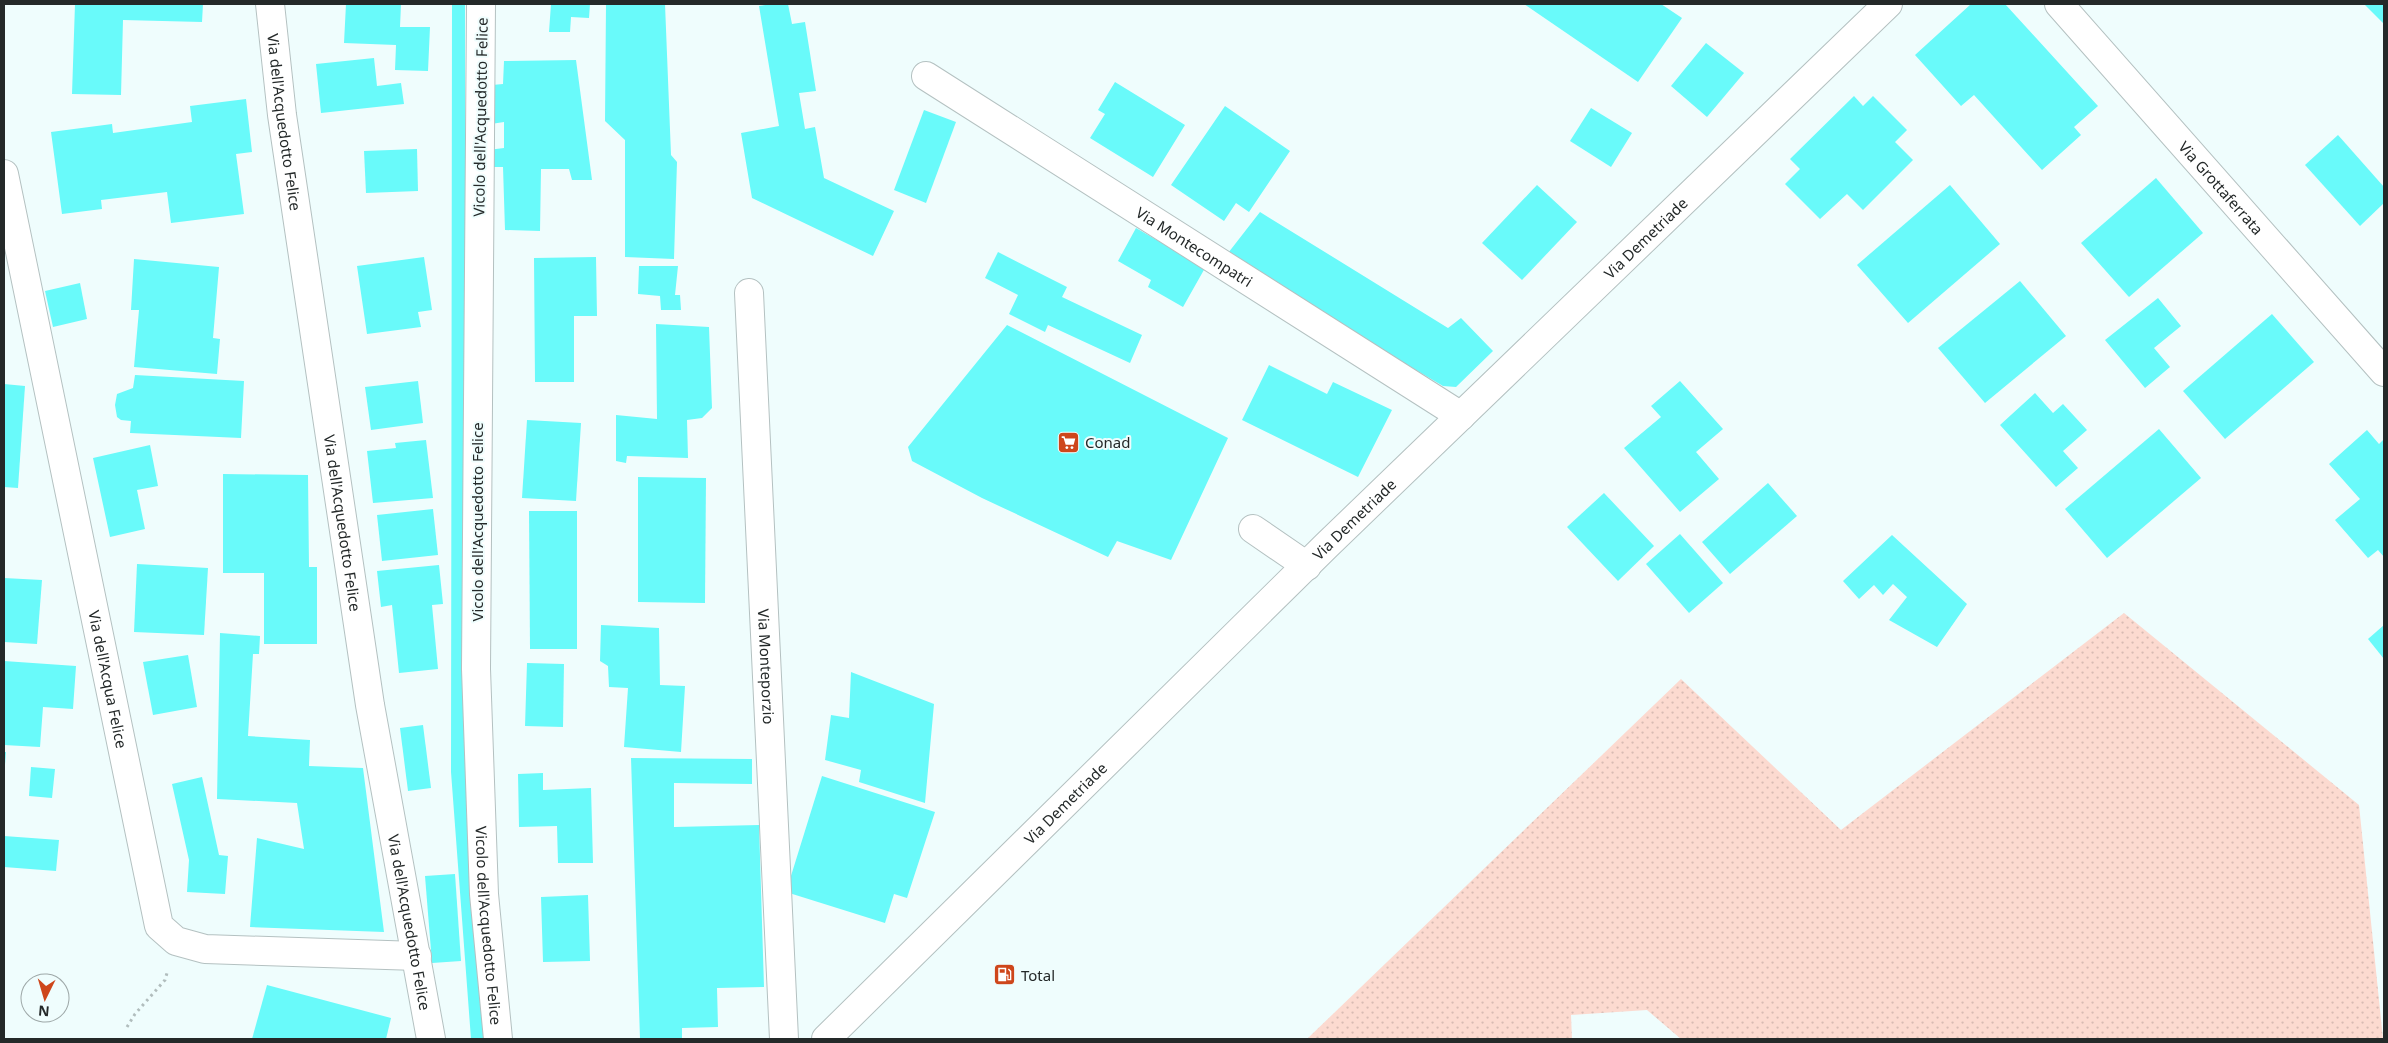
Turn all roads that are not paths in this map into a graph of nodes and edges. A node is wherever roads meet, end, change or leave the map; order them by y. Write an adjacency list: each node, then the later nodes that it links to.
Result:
1 (270, 4): 12 (street, Via dell'Acquedotto Felice)
2 (481, 4): 14 (street, Vicolo dell'Acquedotto Felice)
3 (1888, 4): 9 (street, Via Demetriade)
4 (2059, 4): 8 (street, Via Grottaferrata)
5 (926, 76): 9 (street, Via Montecompatri)
6 (4, 174): 12 (street, Via dell'Acqua Felice)
7 (749, 293): 15 (street, Via Monteporzio)
8 (2384, 372)
9 (1461, 416): 11 (street, Via Demetriade)
10 (1253, 529): 11 (street)
11 (1307, 566): 16 (street, Via Demetriade)
12 (417, 956): 13 (street, Via dell'Acquedotto Felice)
13 (431, 1039)
14 (498, 1039)
15 (784, 1039)
16 (826, 1039)

